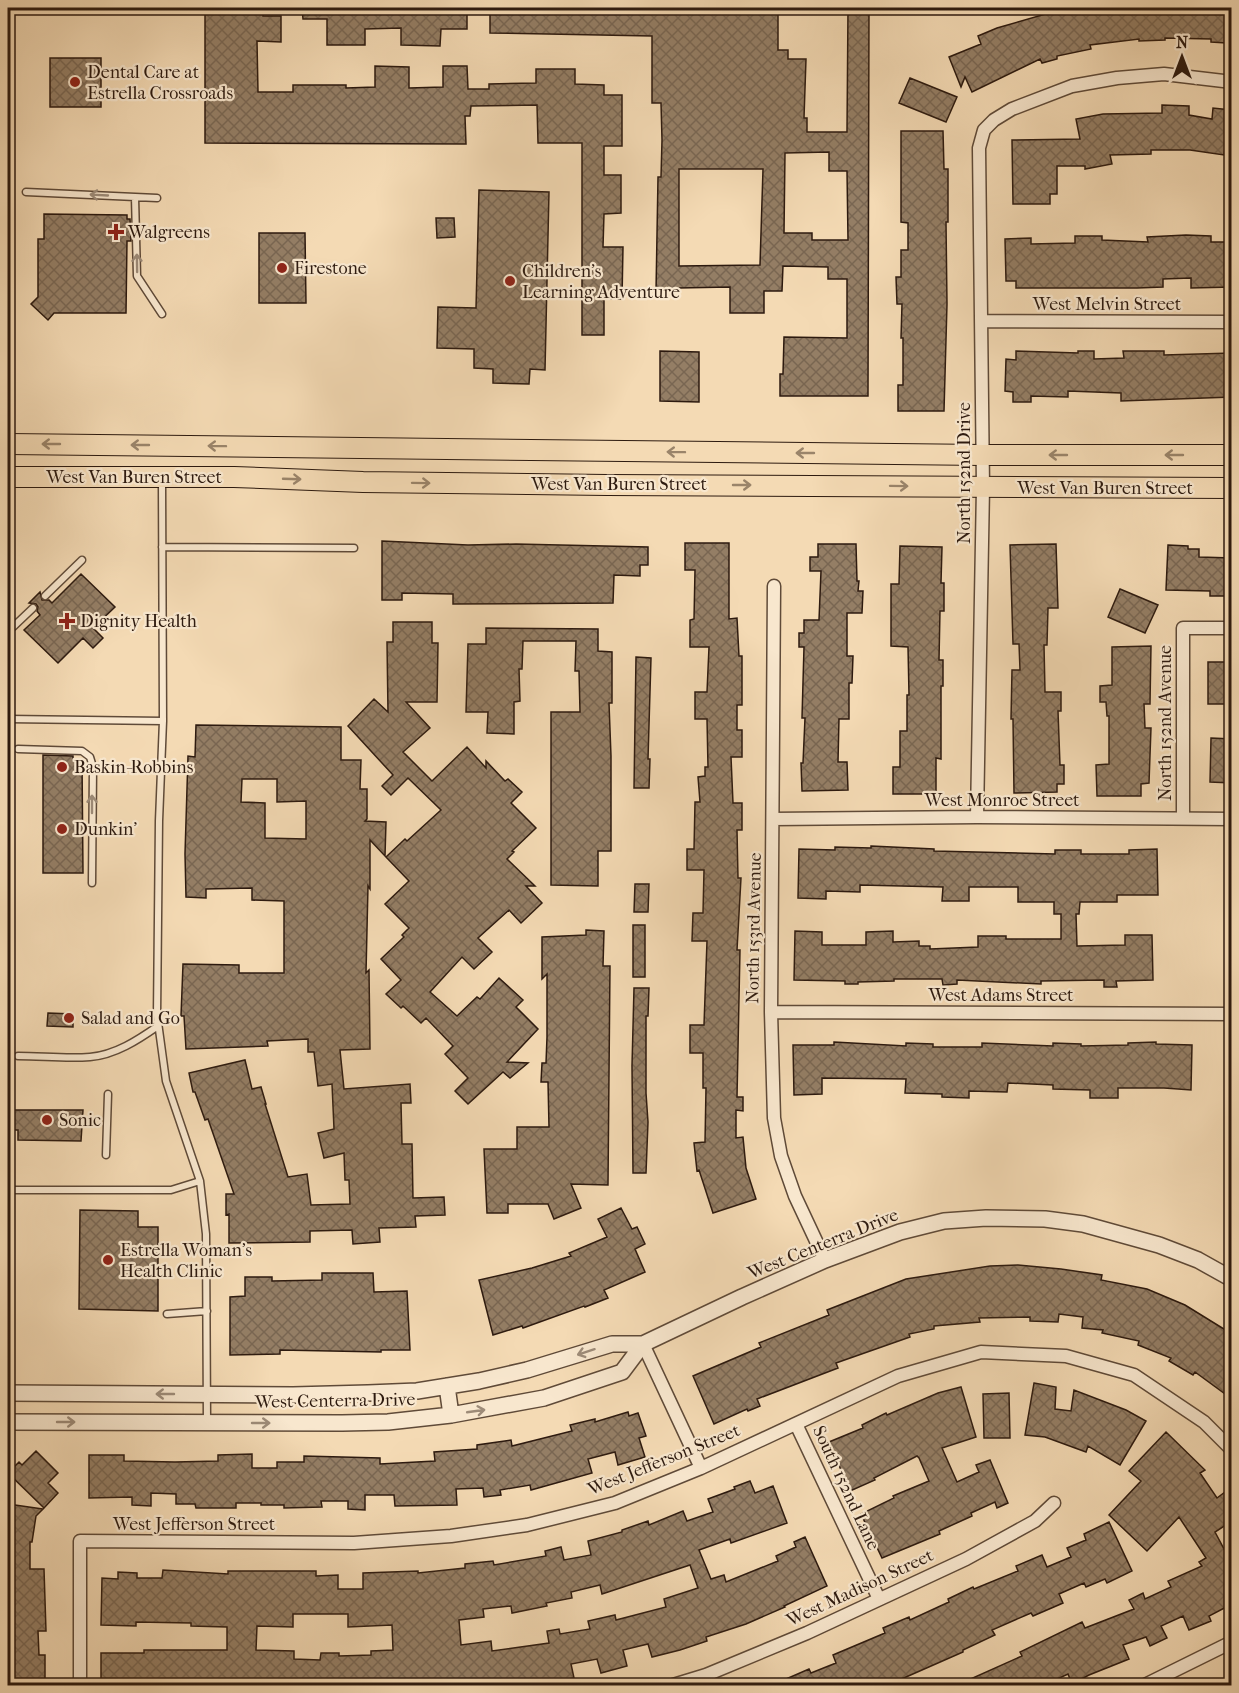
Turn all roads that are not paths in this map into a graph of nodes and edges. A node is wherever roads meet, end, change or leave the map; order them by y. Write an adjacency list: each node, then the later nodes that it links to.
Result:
1 (1232, 82): 6 (street, North 152nd Drive)
2 (26, 192): 3 (lane, one-way to 2)
3 (135, 197): 4 (lane); 5 (lane, one-way to 3)
4 (157, 198)
5 (162, 314)
6 (982, 321): 7 (street, West Melvin Street); 10 (street, North 152nd Drive)
7 (1232, 322)
8 (8, 444): 9 (main road, West Van Buren Street, one-way to 8)
9 (363, 448): 10 (main road, West Van Buren Street, one-way to 9); 14 (main road)
10 (983, 455): 11 (main road, West Van Buren Street, one-way to 10); 15 (street, North 152nd Drive)
11 (1232, 455)
12 (8, 477): 13 (main road, West Van Buren Street)
13 (162, 477): 14 (main road, West Van Buren Street, one-way to 14); 17 (lane)
14 (363, 482): 15 (main road, West Van Buren Street, one-way to 15)
15 (983, 487): 16 (main road, West Van Buren Street); 28 (street, North 152nd Drive)
16 (1232, 488)
17 (162, 547): 18 (lane); 26 (lane)
18 (354, 548)
19 (82, 560): 21 (lane)
20 (774, 586): 30 (street, North 153rd Avenue)
21 (45, 596)
22 (33, 608): 23 (lane)
23 (13, 627)
24 (1232, 628): 29 (street, North 152nd Avenue)
25 (8, 719): 26 (lane)
26 (163, 721): 35 (lane)
27 (18, 748): 32 (lane, one-way to 27)
28 (977, 817): 29 (street, West Monroe Street); 30 (street, West Monroe Street)
29 (1183, 818): 31 (street, West Monroe Street)
30 (773, 819): 33 (street, North 153rd Avenue)
31 (1232, 819)
32 (92, 883)
33 (771, 1012): 34 (street, West Adams Street); 41 (street, North 153rd Avenue)
34 (1232, 1014)
35 (158, 1026): 36 (lane); 39 (lane)
36 (18, 1056)
37 (108, 1094): 38 (lane)
38 (106, 1155)
39 (200, 1181): 40 (lane); 43 (lane)
40 (8, 1190)
41 (825, 1260): 42 (street, West Centerra Drive); 45 (street, West Centerra Drive)
42 (1232, 1279)
43 (207, 1311): 44 (lane); 48 (lane)
44 (167, 1314)
45 (644, 1344): 46 (street, West Centerra Drive, one-way to 46); 49 (street, West Centerra Drive, one-way to 45); 54 (street)
46 (447, 1386): 48 (street, West Centerra Drive); 49 (street)
47 (8, 1393): 48 (street, West Centerra Drive, one-way to 47)
48 (207, 1394): 51 (lane)
49 (451, 1415): 51 (street, West Centerra Drive, one-way to 49)
50 (8, 1422): 51 (street, West Centerra Drive, one-way to 51)
51 (207, 1423)
52 (796, 1424): 53 (street, West Jefferson Street); 54 (street, West Jefferson Street); 56 (street, South 152nd Lane)
53 (1232, 1450)
54 (701, 1468): 59 (street, West Jefferson Street)
55 (1054, 1503): 56 (street, West Madison Street)
56 (879, 1599): 58 (street, West Madison Street)
57 (1232, 1642): 61 (street)
58 (708, 1680): 60 (street, West Madison Street)
59 (80, 1686)
60 (670, 1686)
61 (1143, 1686)

